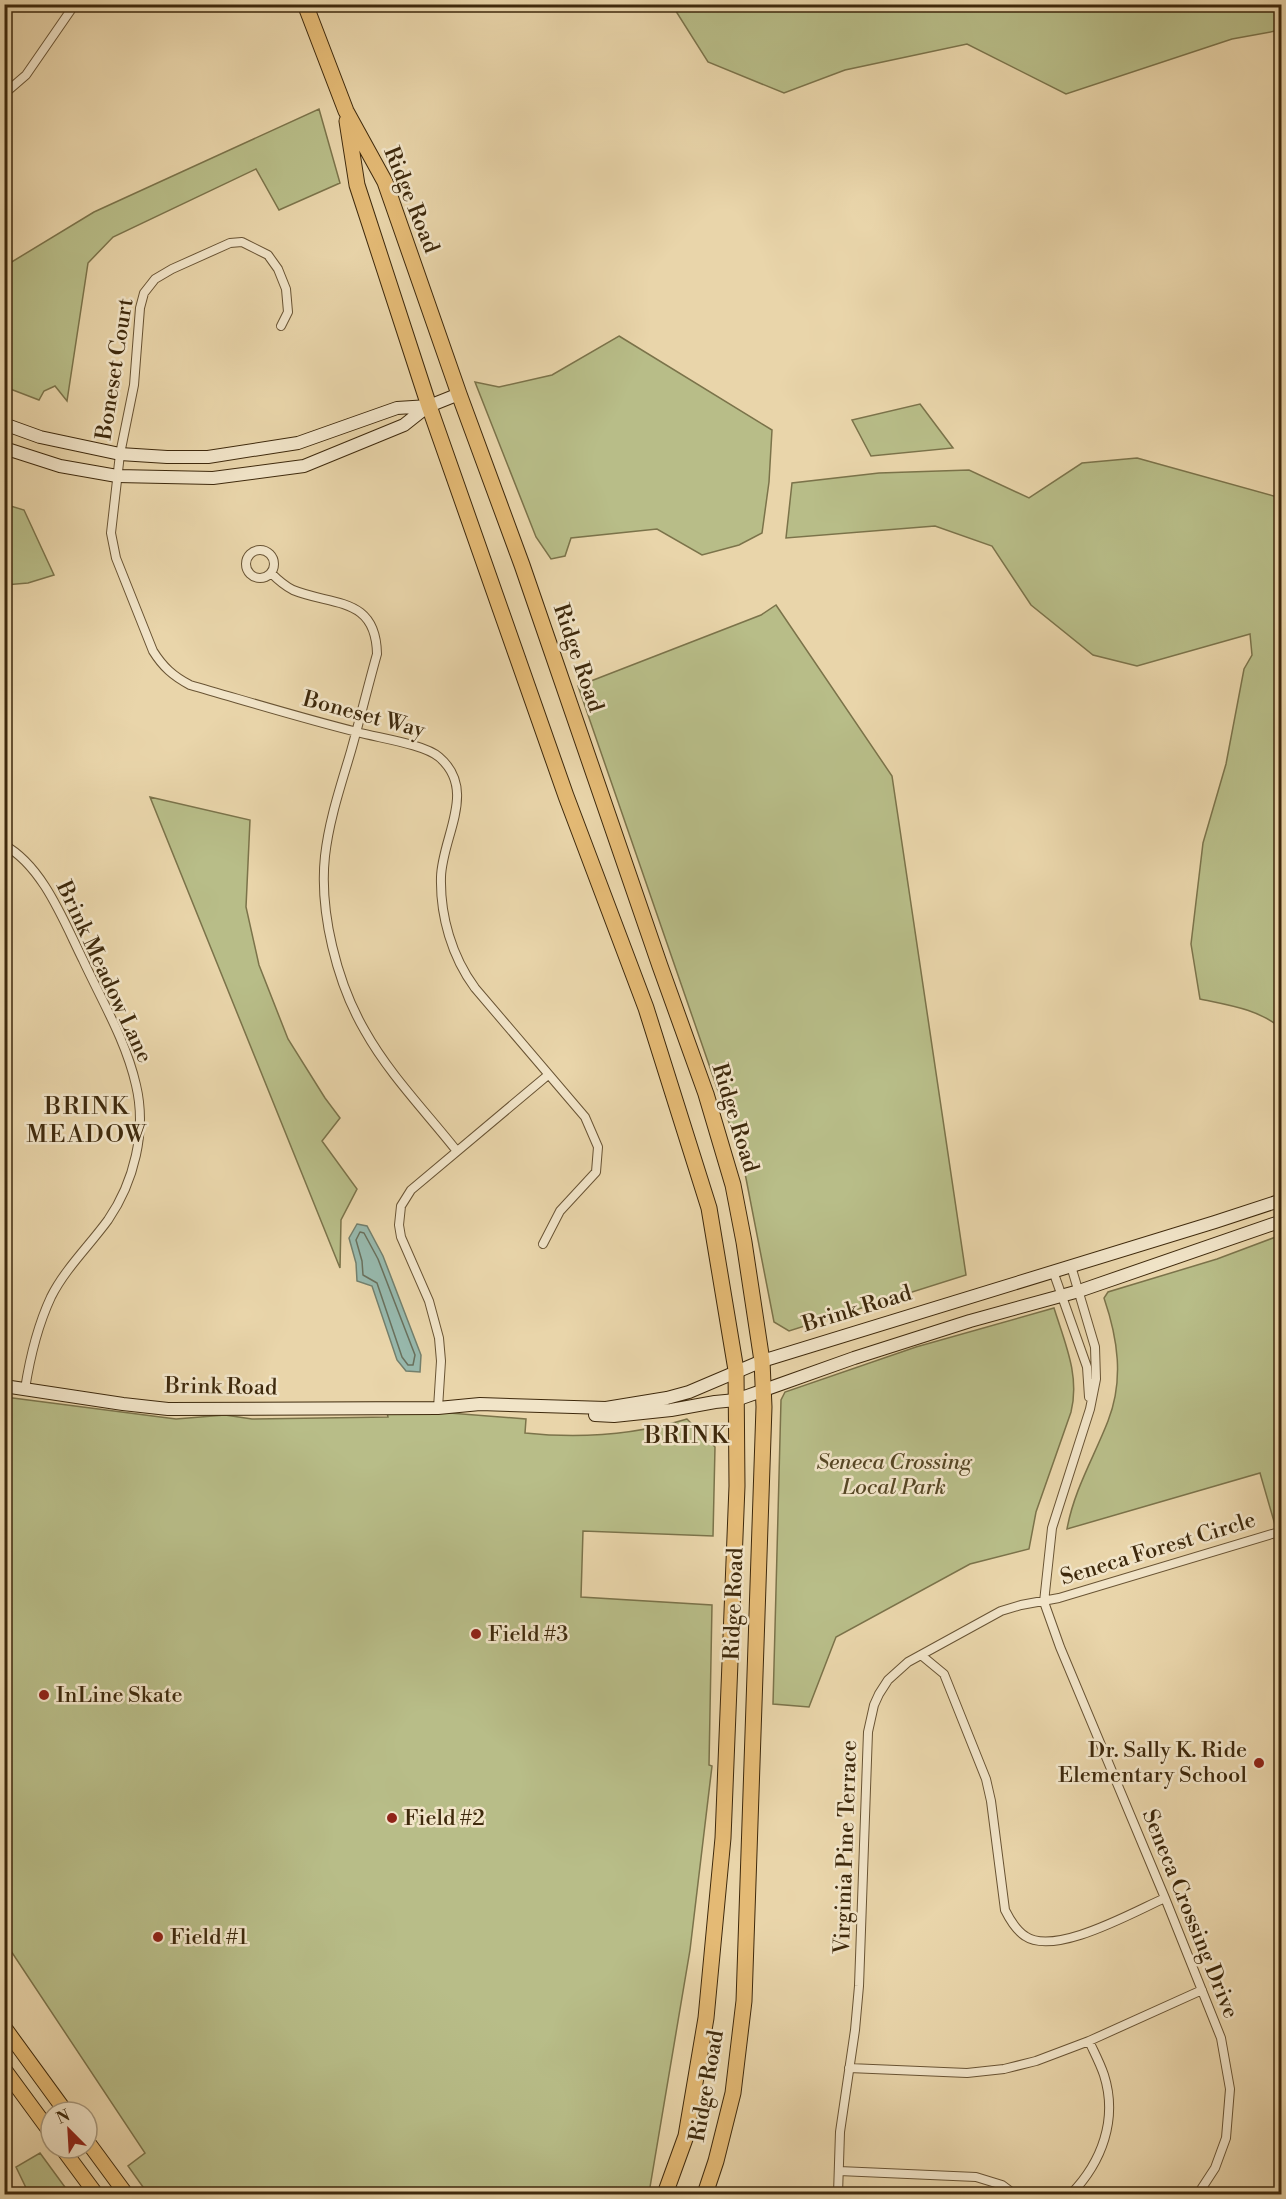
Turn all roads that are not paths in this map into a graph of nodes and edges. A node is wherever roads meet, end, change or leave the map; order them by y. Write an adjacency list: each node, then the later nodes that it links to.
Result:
1 (75, 4): 3 (street)
2 (305, 4): 4 (highway, Ridge Road)
3 (4, 94)
4 (346, 111): 6 (highway, Ridge Road); 7 (highway, Ridge Road)
5 (281, 326): 10 (street, Boneset Court)
6 (459, 394): 7 (main road); 24 (highway, Ridge Road)
7 (429, 405): 10 (main road); 11 (main road); 25 (highway, Ridge Road)
8 (4, 424): 10 (main road)
9 (4, 448): 11 (main road)
10 (120, 454): 11 (street, Boneset Way)
11 (117, 476): 13 (street, Boneset Way)
12 (271, 573): 13 (street)
13 (356, 732): 15 (street, Boneset Way); 16 (street)
14 (4, 845): 27 (street, Brink Meadow Lane)
15 (548, 1075): 16 (street); 19 (street, Boneset Way)
16 (456, 1150): 30 (street)
17 (1281, 1200): 20 (main road, Brink Road)
18 (1281, 1221): 22 (main road, Brink Road)
19 (543, 1244)
20 (1071, 1266): 21 (main road, Brink Road); 22 (street, Seneca Crossing Drive)
21 (1053, 1271): 23 (street, Seneca Crossing Drive); 24 (main road, Brink Road)
22 (1079, 1291): 23 (main road, Brink Road); 31 (street, Seneca Crossing Drive)
23 (1063, 1295): 28 (main road, Brink Road); 31 (street, Seneca Crossing Drive)
24 (762, 1361): 25 (main road, Brink Road); 28 (highway, Ridge Road)
25 (736, 1370): 29 (highway, Ridge Road); 30 (main road, Brink Road)
26 (4, 1386): 27 (main road, Brink Road)
27 (25, 1389): 30 (main road, Brink Road)
28 (764, 1390): 29 (main road, Brink Road); 49 (highway, Ridge Road)
29 (736, 1400): 30 (main road, Brink Road); 48 (highway, Ridge Road)
30 (438, 1408)
31 (1090, 1409): 33 (street, Seneca Crossing Drive)
32 (1281, 1531): 33 (street, Seneca Forest Circle)
33 (1044, 1602): 34 (street, Virginia Pine Terrace); 35 (street, Seneca Crossing Drive)
34 (921, 1655): 35 (street); 39 (street, Virginia Pine Terrace)
35 (1165, 1898): 36 (street, Seneca Crossing Drive)
36 (1202, 1990): 38 (street); 53 (street, Seneca Crossing Drive)
37 (4, 2027): 41 (main road)
38 (1089, 2041): 39 (street); 52 (street)
39 (849, 2068): 45 (street, Virginia Pine Terrace)
40 (4, 2069): 42 (main road)
41 (57, 2100)
42 (39, 2117)
43 (99, 2157): 47 (main road)
44 (71, 2160): 46 (main road)
45 (839, 2171): 50 (street, Virginia Pine Terrace); 51 (street)
46 (96, 2194)
47 (126, 2194)
48 (665, 2194)
49 (705, 2194)
50 (838, 2194)
51 (1014, 2194)
52 (1071, 2194)
53 (1198, 2194)

